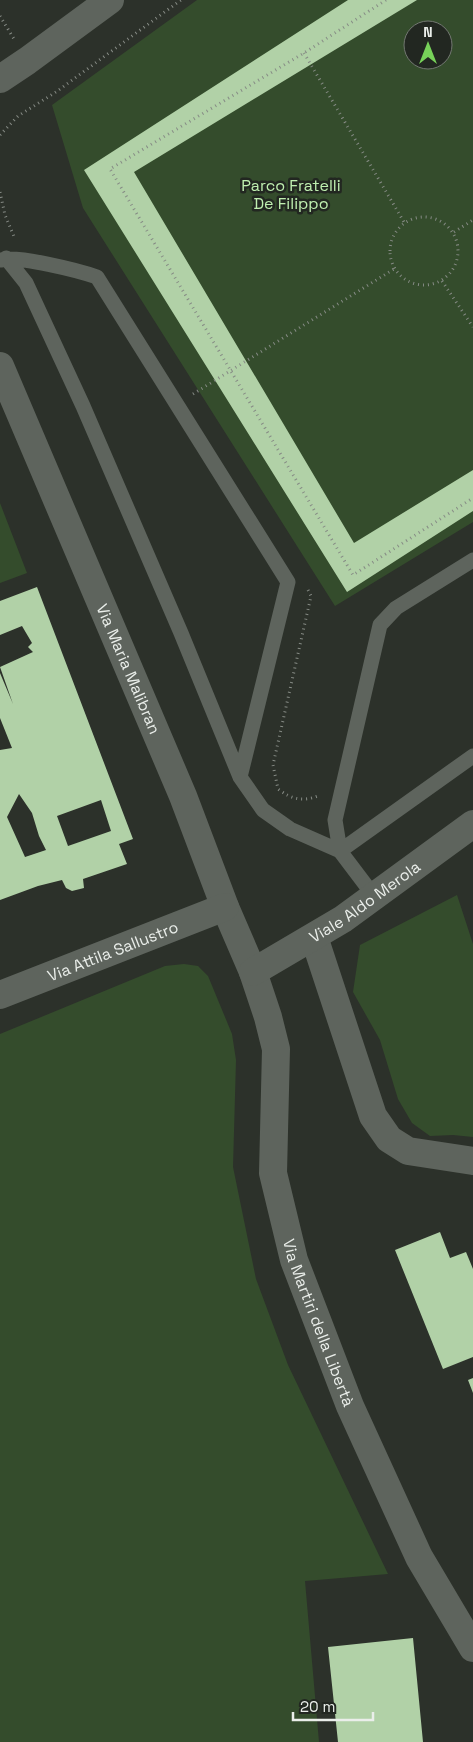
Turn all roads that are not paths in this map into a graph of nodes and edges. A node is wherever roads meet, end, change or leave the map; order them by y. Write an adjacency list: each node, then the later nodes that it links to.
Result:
1 (110, 0): 2 (street)
2 (0, 79)
3 (3, 259): 7 (lane); 7 (lane)
4 (0, 366): 11 (street, Via Maria Malibran)
5 (473, 560): 9 (lane)
6 (473, 756): 9 (lane)
7 (240, 777): 9 (lane)
8 (473, 824): 10 (street, Viale Aldo Merola)
9 (340, 851): 10 (lane)
10 (374, 896): 12 (street, Viale Aldo Merola)
11 (225, 907): 13 (street, Via Maria Malibran); 14 (street, Via Attila Sallustro)
12 (314, 937): 13 (street, Viale Aldo Merola); 15 (street)
13 (253, 972): 16 (street, Via Martiri della Libertà)
14 (0, 995)
15 (473, 1161)
16 (473, 1648)

